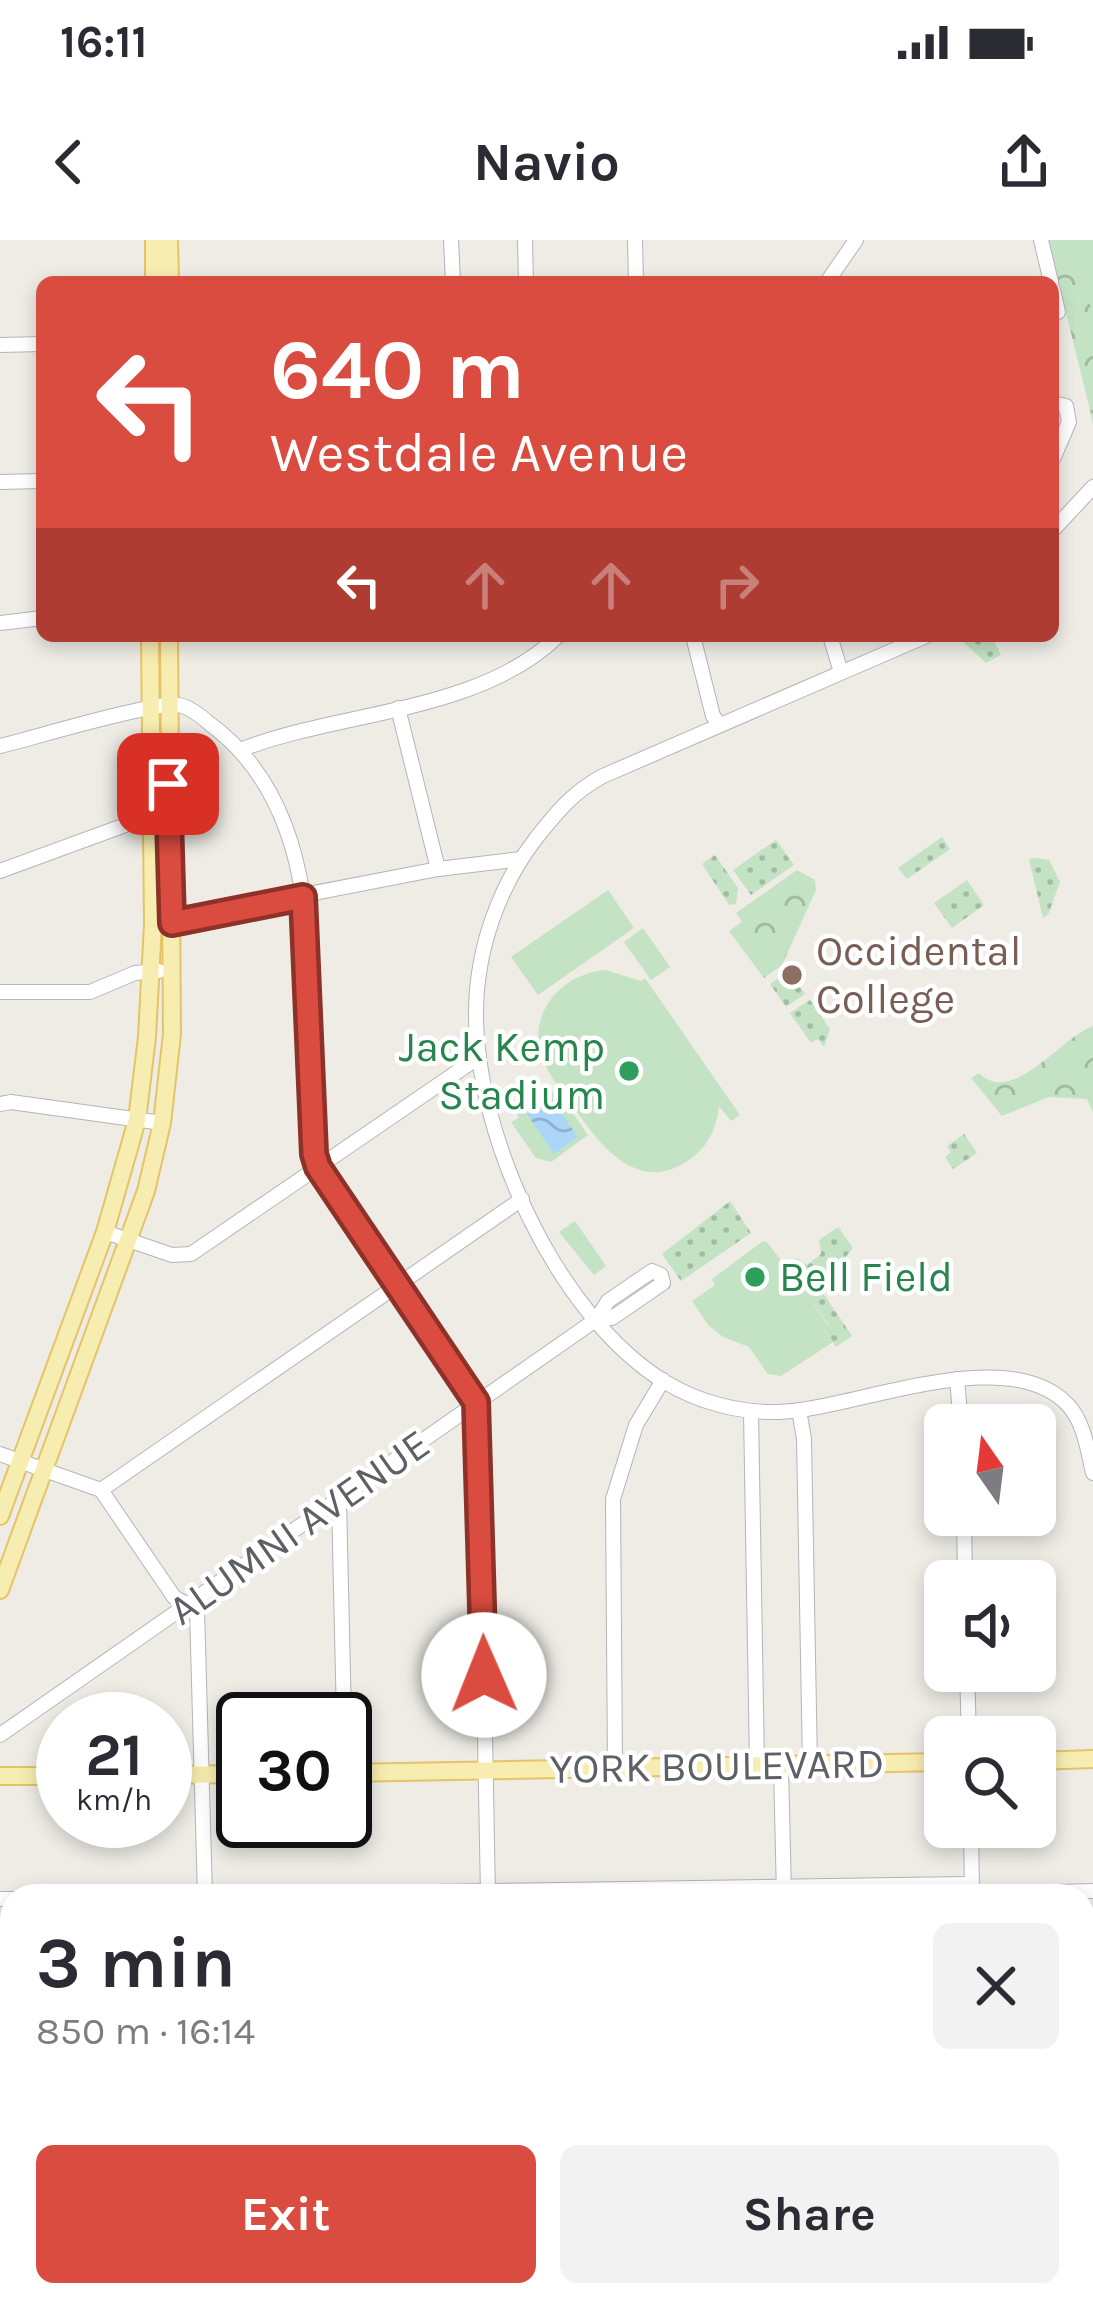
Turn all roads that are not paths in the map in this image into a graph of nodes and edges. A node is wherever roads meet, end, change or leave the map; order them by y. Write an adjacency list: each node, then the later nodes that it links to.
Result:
1 (154, 240): 8 (main road)
2 (169, 240): 9 (main road)
3 (451, 240): 10 (street)
4 (525, 240): 11 (street)
5 (635, 240): 12 (street)
6 (856, 240): 13 (street)
7 (1041, 240): 14 (street)
8 (154, 276)
9 (170, 276)
10 (453, 276)
11 (526, 276)
12 (636, 276)
13 (830, 276)
14 (1050, 276)
15 (36, 344): 16 (street)
16 (0, 345)
17 (1059, 404): 18 (street)
18 (1059, 445)
19 (36, 481): 20 (street)
20 (0, 482)
21 (1093, 487): 22 (street)
22 (1059, 524)
23 (36, 619): 24 (street)
24 (0, 623)
25 (151, 642): 32 (main road)
26 (168, 642): 32 (main road)
27 (551, 642): 33 (street)
28 (694, 642): 34 (street)
29 (832, 642): 31 (street)
30 (912, 642): 31 (street)
31 (842, 672): 34 (street)
32 (160, 706): 35 (street); 36 (street); 37 (main road)
33 (398, 708): 36 (street); 39 (street)
34 (720, 725): 38 (street)
35 (0, 746)
36 (240, 750): 41 (street)
37 (160, 813): 40 (street); 42 (main road); 43 (main road)
38 (521, 859): 39 (street); 47 (street)
39 (438, 868): 41 (street)
40 (0, 871)
41 (303, 897): 42 (street); 51 (street)
42 (172, 923): 43 (street); 44 (main road)
43 (152, 924): 45 (main road)
44 (173, 970): 45 (street); 50 (main road)
45 (150, 972): 46 (street); 49 (main road)
46 (0, 992)
47 (479, 1057): 51 (street); 52 (street)
48 (0, 1104): 49 (street)
49 (136, 1120): 50 (street); 53 (main road)
50 (162, 1124): 54 (main road)
51 (318, 1167): 54 (street); 55 (street)
52 (522, 1199): 55 (street); 56 (street)
53 (105, 1232): 54 (street); 64 (main road)
54 (128, 1240): 65 (main road)
55 (395, 1284): 59 (street); 67 (street)
56 (597, 1319): 56 (street, ALUMNI AVENUE); 58 (street); 59 (street, ALUMNI AVENUE)
57 (957, 1378): 60 (street); 61 (street); 66 (street)
58 (663, 1381): 62 (street); 80 (street)
59 (476, 1402): 68 (street, ALUMNI AVENUE); 81 (street)
60 (959, 1404)
61 (799, 1410): 62 (street); 77 (street)
62 (751, 1411): 78 (street)
63 (0, 1454): 64 (street)
64 (20, 1461): 65 (street); 69 (main road)
65 (44, 1470): 67 (street); 70 (main road)
66 (1093, 1473)
67 (101, 1490): 71 (street)
68 (339, 1500): 71 (street, ALUMNI AVENUE); 72 (street)
69 (0, 1516)
70 (0, 1590)
71 (189, 1605): 73 (street, ALUMNI AVENUE); 85 (street)
72 (343, 1692)
73 (0, 1735)
74 (1093, 1759): 75 (main road)
75 (1056, 1760)
76 (924, 1762): 77 (main road, YORK BOULEVARD)
77 (810, 1765): 79 (main road, YORK BOULEVARD)
78 (757, 1766): 79 (main road, YORK BOULEVARD); 80 (main road, YORK BOULEVARD)
79 (781, 1766): 91 (street)
80 (615, 1768): 81 (main road, YORK BOULEVARD)
81 (487, 1770): 82 (main road, YORK BOULEVARD); 90 (street)
82 (372, 1772)
83 (0, 1775): 87 (main road)
84 (192, 1775): 85 (main road)
85 (203, 1775): 86 (main road); 89 (street)
86 (216, 1775)
87 (36, 1776)
88 (971, 1848): 92 (street)
89 (205, 1884)
90 (488, 1884)
91 (784, 1884)
92 (972, 1884)

